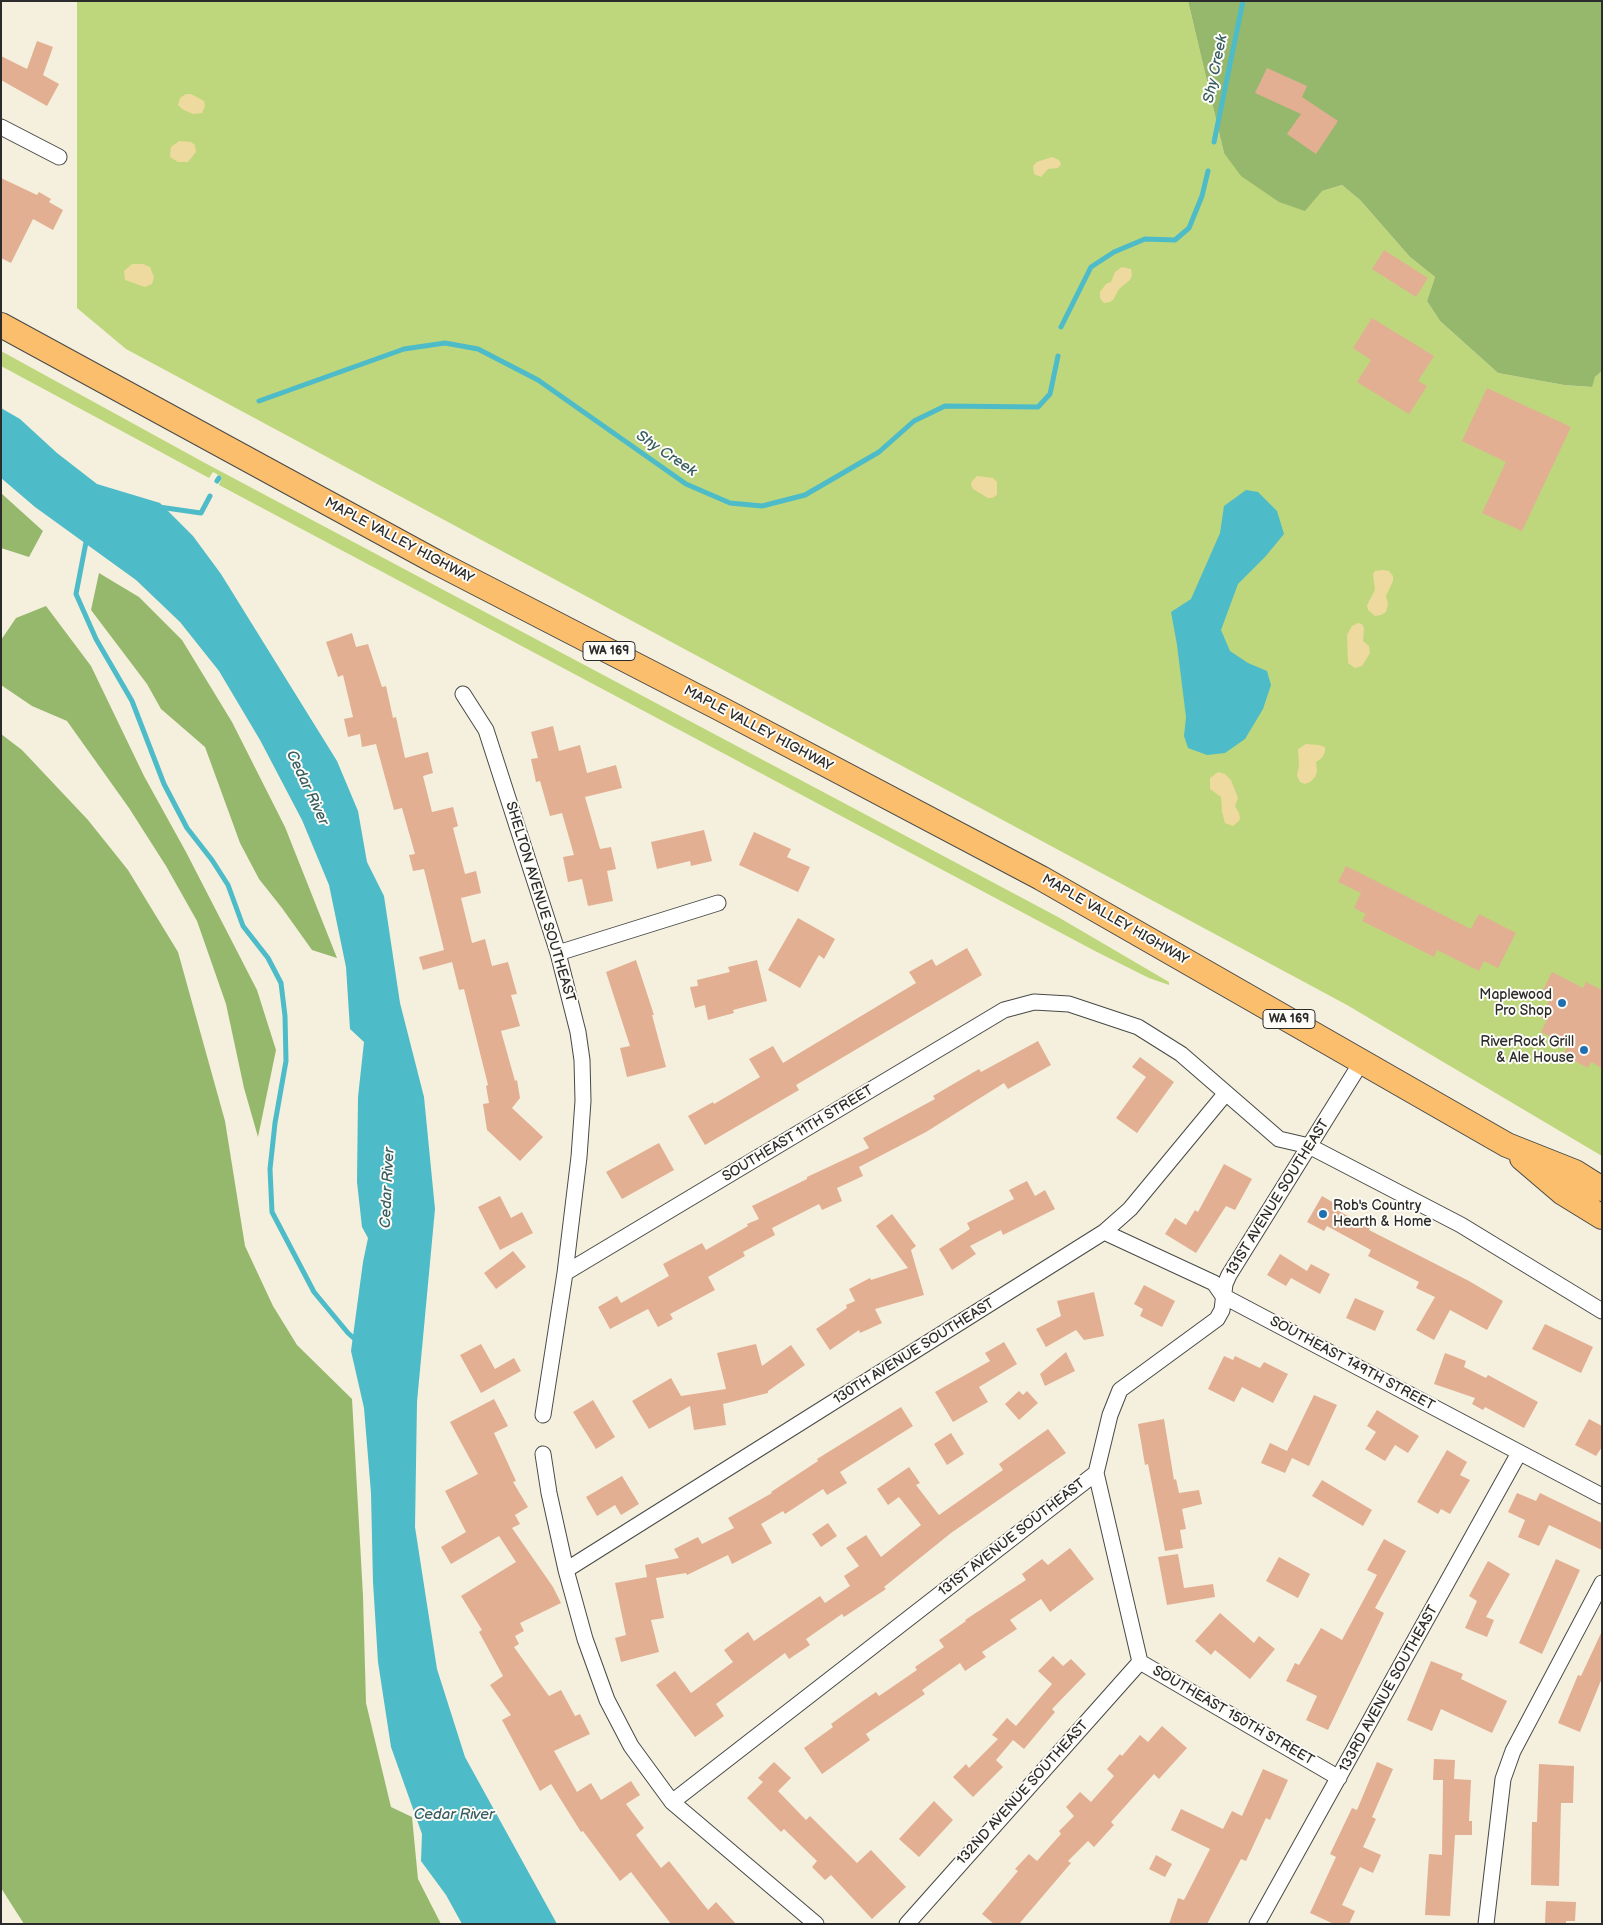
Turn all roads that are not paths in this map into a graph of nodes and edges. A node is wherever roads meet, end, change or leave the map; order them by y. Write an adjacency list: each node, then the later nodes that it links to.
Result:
1 (1, 127): 2 (street)
2 (59, 157)
3 (1, 325): 7 (main road, MAPLE VALLEY HIGHWAY / WA 169)
4 (464, 694): 6 (street, SHELTON AVENUE SOUTHEAST)
5 (718, 903): 6 (street)
6 (558, 953): 14 (street, SHELTON AVENUE SOUTHEAST)
7 (1362, 1061): 9 (street, 131ST AVENUE SOUTHEAST); 10 (main road, MAPLE VALLEY HIGHWAY / WA 169)
8 (1226, 1093): 9 (street, SOUTHEAST 11TH STREET); 13 (street, 130TH AVENUE SOUTHEAST); 14 (street, SOUTHEAST 11TH STREET)
9 (1309, 1146): 15 (street, 131ST AVENUE SOUTHEAST); 16 (street, SOUTHEAST 11TH STREET)
10 (1507, 1146): 11 (main road, MAPLE VALLEY HIGHWAY / WA 169); 12 (main road, MAPLE VALLEY HIGHWAY / WA 169)
11 (1602, 1189)
12 (1602, 1217)
13 (1104, 1232): 15 (street, SOUTHEAST 149TH STREET); 22 (street, 130TH AVENUE SOUTHEAST)
14 (565, 1273): 17 (street, SHELTON AVENUE SOUTHEAST)
15 (1223, 1296): 18 (street, SOUTHEAST 149TH STREET); 20 (street, 131ST AVENUE SOUTHEAST)
16 (1602, 1310)
17 (543, 1415)
18 (1519, 1453): 21 (street, SOUTHEAST 149TH STREET); 25 (street, 133RD AVENUE SOUTHEAST)
19 (543, 1454): 22 (street)
20 (1096, 1473): 24 (street, SOUTHEAST 150TH STREET); 26 (street, 131ST AVENUE SOUTHEAST)
21 (1602, 1496)
22 (566, 1570): 26 (street)
23 (1602, 1583): 30 (street)
24 (1140, 1662): 25 (street, SOUTHEAST 150TH STREET); 28 (street, 132ND AVENUE SOUTHEAST)
25 (1340, 1778): 29 (street, 133RD AVENUE SOUTHEAST)
26 (672, 1802): 27 (street)
27 (816, 1924)
28 (907, 1924)
29 (1257, 1924)
30 (1486, 1924)

